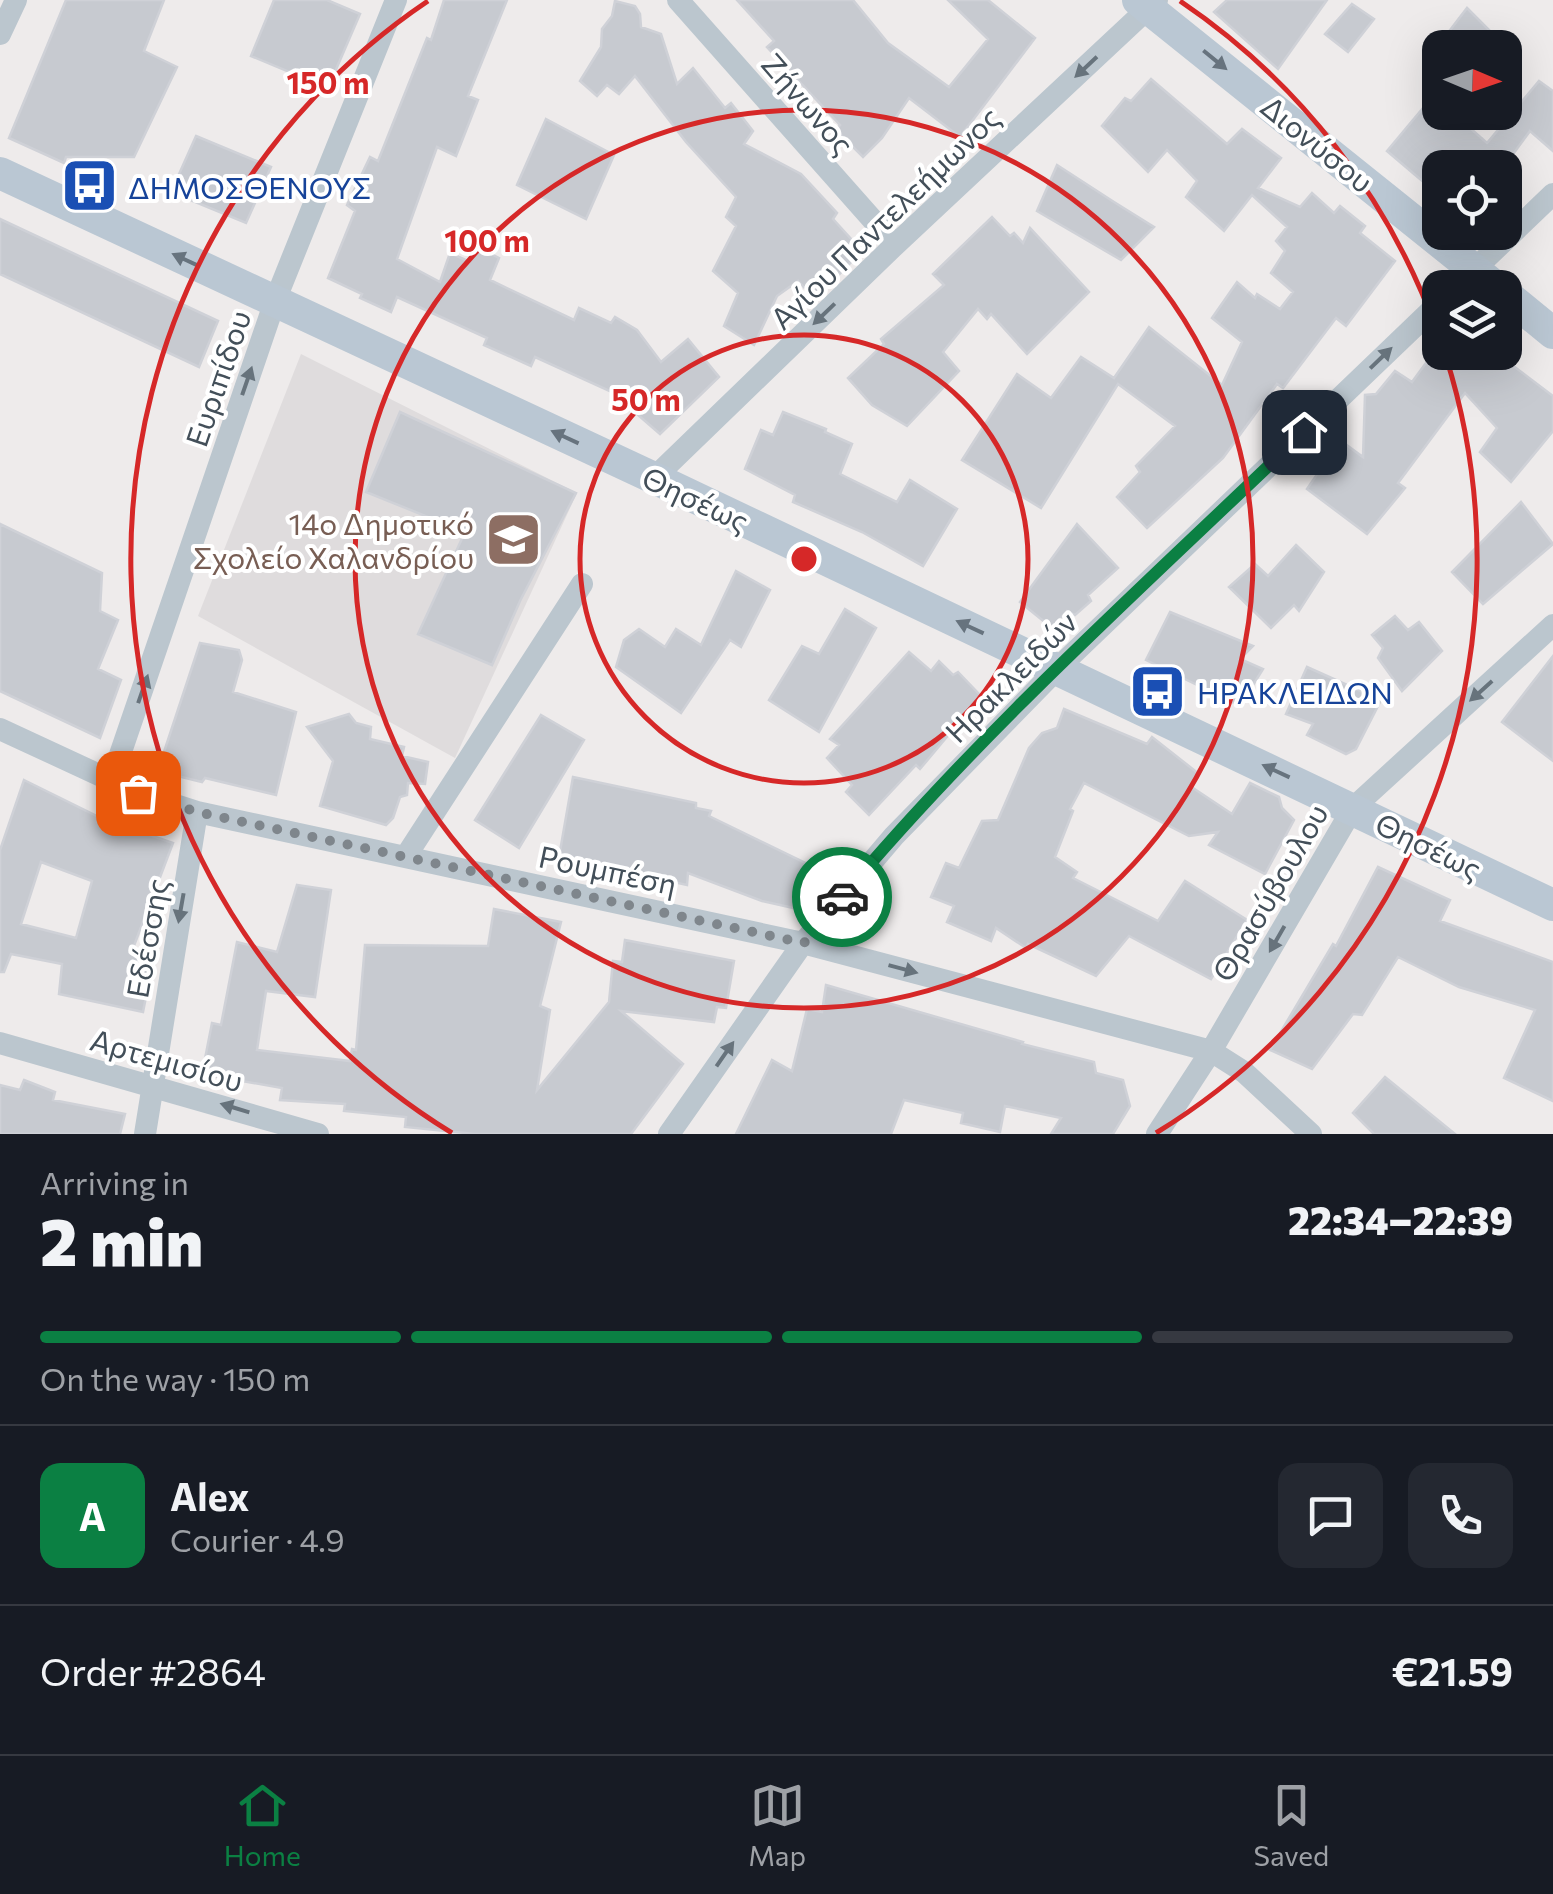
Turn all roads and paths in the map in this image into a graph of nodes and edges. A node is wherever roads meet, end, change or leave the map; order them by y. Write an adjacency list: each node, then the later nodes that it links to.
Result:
1 (16, 0): 5 (street)
2 (396, 0): 11 (street, Ευριπίδου)
3 (678, 0): 8 (street, Ζήνωνος)
4 (1148, 3): 8 (street, Αγίου Παντελεήμωνος, one-way to 8); 9 (street, Διονύσου, one-way to 9)
5 (0, 34)
6 (0, 173): 11 (street, Θησέως, one-way to 6)
7 (1553, 194): 10 (street)
8 (894, 245): 15 (street, Αγίου Παντελεήμωνος, one-way to 15)
9 (1462, 270)
10 (1485, 270)
11 (275, 301): 15 (street, Θησέως, one-way to 11); 20 (street, Ευριπίδου, one-way to 11)
12 (1522, 308): 14 (street)
13 (1422, 319): 18 (street, Ηρακλειδών, one-way to 13)
14 (1553, 333)
15 (654, 478): 18 (street, Θησέως, one-way to 15)
16 (582, 584): 23 (street)
17 (1553, 625): 21 (street, Θρασύβουλου, one-way to 21)
18 (1058, 668): 21 (street, Θησέως, one-way to 18); 25 (street, Ηρακλειδών)
19 (0, 729): 20 (street, Ρουμπέση)
20 (111, 782): 22 (street, Ρουμπέση)
21 (1353, 808): 24 (street, Θησέως); 27 (street, Θρασύβουλου, one-way to 27)
22 (197, 812): 23 (street, Ρουμπέση); 28 (street, Εδέσσης, one-way to 28)
23 (406, 856): 25 (street, Ρουμπέση)
24 (1553, 905)
25 (804, 943): 27 (street, Ρουμπέση, one-way to 27); 31 (street, Ηρακλειδών, one-way to 25)
26 (0, 1043): 28 (street, Αρτεμισίου)
27 (1210, 1052): 32 (street, Θρασύβουλου); 33 (street, Ρουμπέση)
28 (151, 1086): 29 (street, Εδέσσης); 30 (street, Αρτεμισίου, one-way to 28)
29 (145, 1134)
30 (318, 1134)
31 (669, 1134)
32 (1157, 1134)
33 (1310, 1134)

